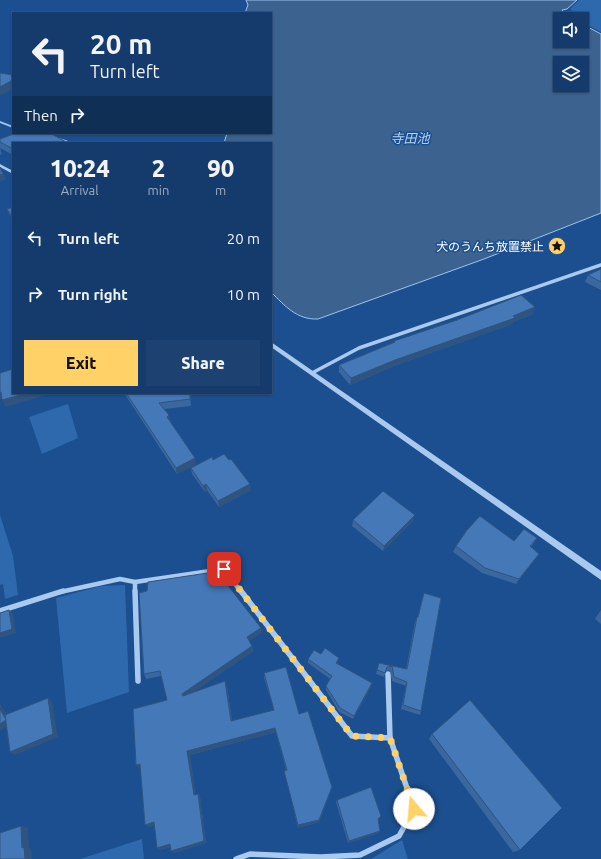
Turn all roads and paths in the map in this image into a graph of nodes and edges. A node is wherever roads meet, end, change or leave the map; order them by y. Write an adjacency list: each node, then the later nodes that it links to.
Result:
1 (0, 165): 2 (street)
2 (12, 172)
3 (600, 266): 5 (street)
4 (272, 345): 5 (street)
5 (312, 373): 6 (street)
6 (601, 576)
7 (135, 582): 8 (street); 10 (street); 11 (street)
8 (0, 611)
9 (388, 674): 11 (street)
10 (138, 681)
11 (390, 738): 12 (street)
12 (236, 859)

